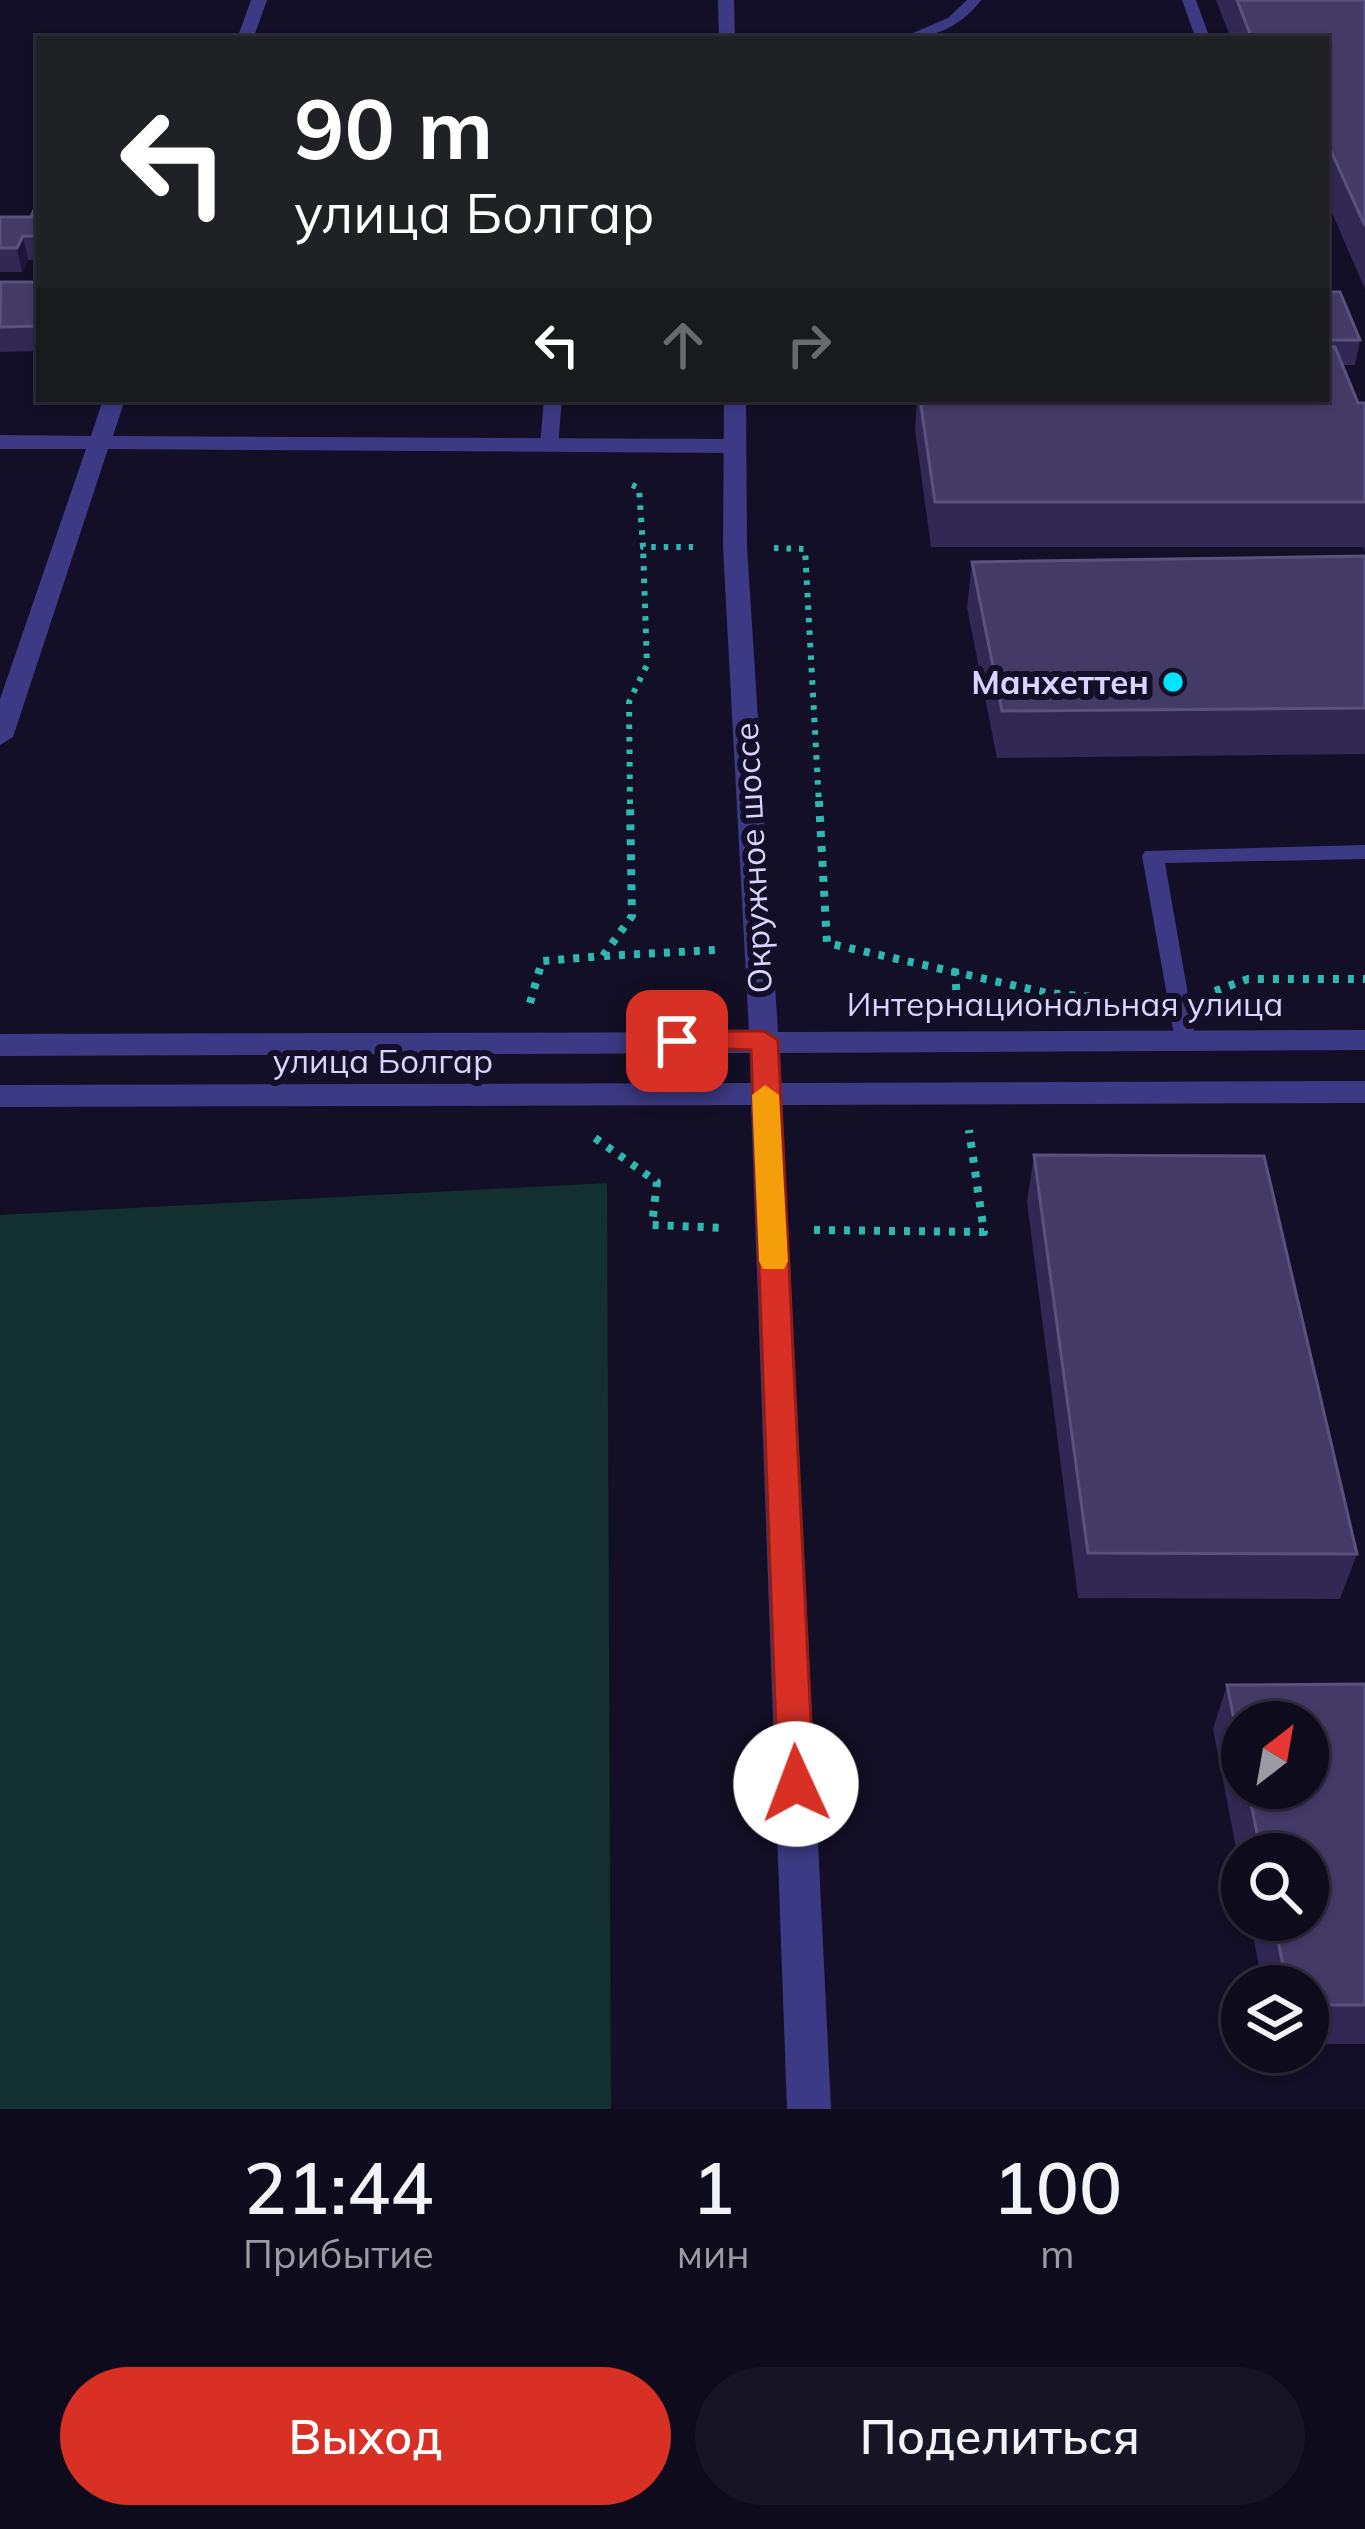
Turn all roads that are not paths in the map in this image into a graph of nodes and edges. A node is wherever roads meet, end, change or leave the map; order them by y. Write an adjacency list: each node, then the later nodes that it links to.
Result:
1 (259, 0): 5 (street)
2 (726, 0): 6 (street)
3 (974, 0): 7 (lane)
4 (1189, 0): 8 (lane)
5 (245, 36)
6 (727, 36)
7 (915, 36)
8 (1202, 36)
9 (113, 402): 13 (street)
10 (553, 402): 14 (lane)
11 (735, 402): 15 (street, Окружное шоссе)
12 (0, 442): 13 (street)
13 (99, 442): 14 (street); 16 (street)
14 (549, 445): 15 (street)
15 (734, 446): 18 (street, Окружное шоссе)
16 (0, 736)
17 (1365, 852): 19 (lane)
18 (764, 1040): 19 (street, Интернациональная улица); 21 (street, улица Болгар); 23 (street, Окружное шоссе)
19 (1184, 1040): 20 (street, Интернациональная улица)
20 (1365, 1040)
21 (0, 1045)
22 (1365, 1091): 23 (street)
23 (765, 1092): 24 (street, улица Болгар); 25 (street, Окружное шоссе)
24 (0, 1096)
25 (809, 2109)

